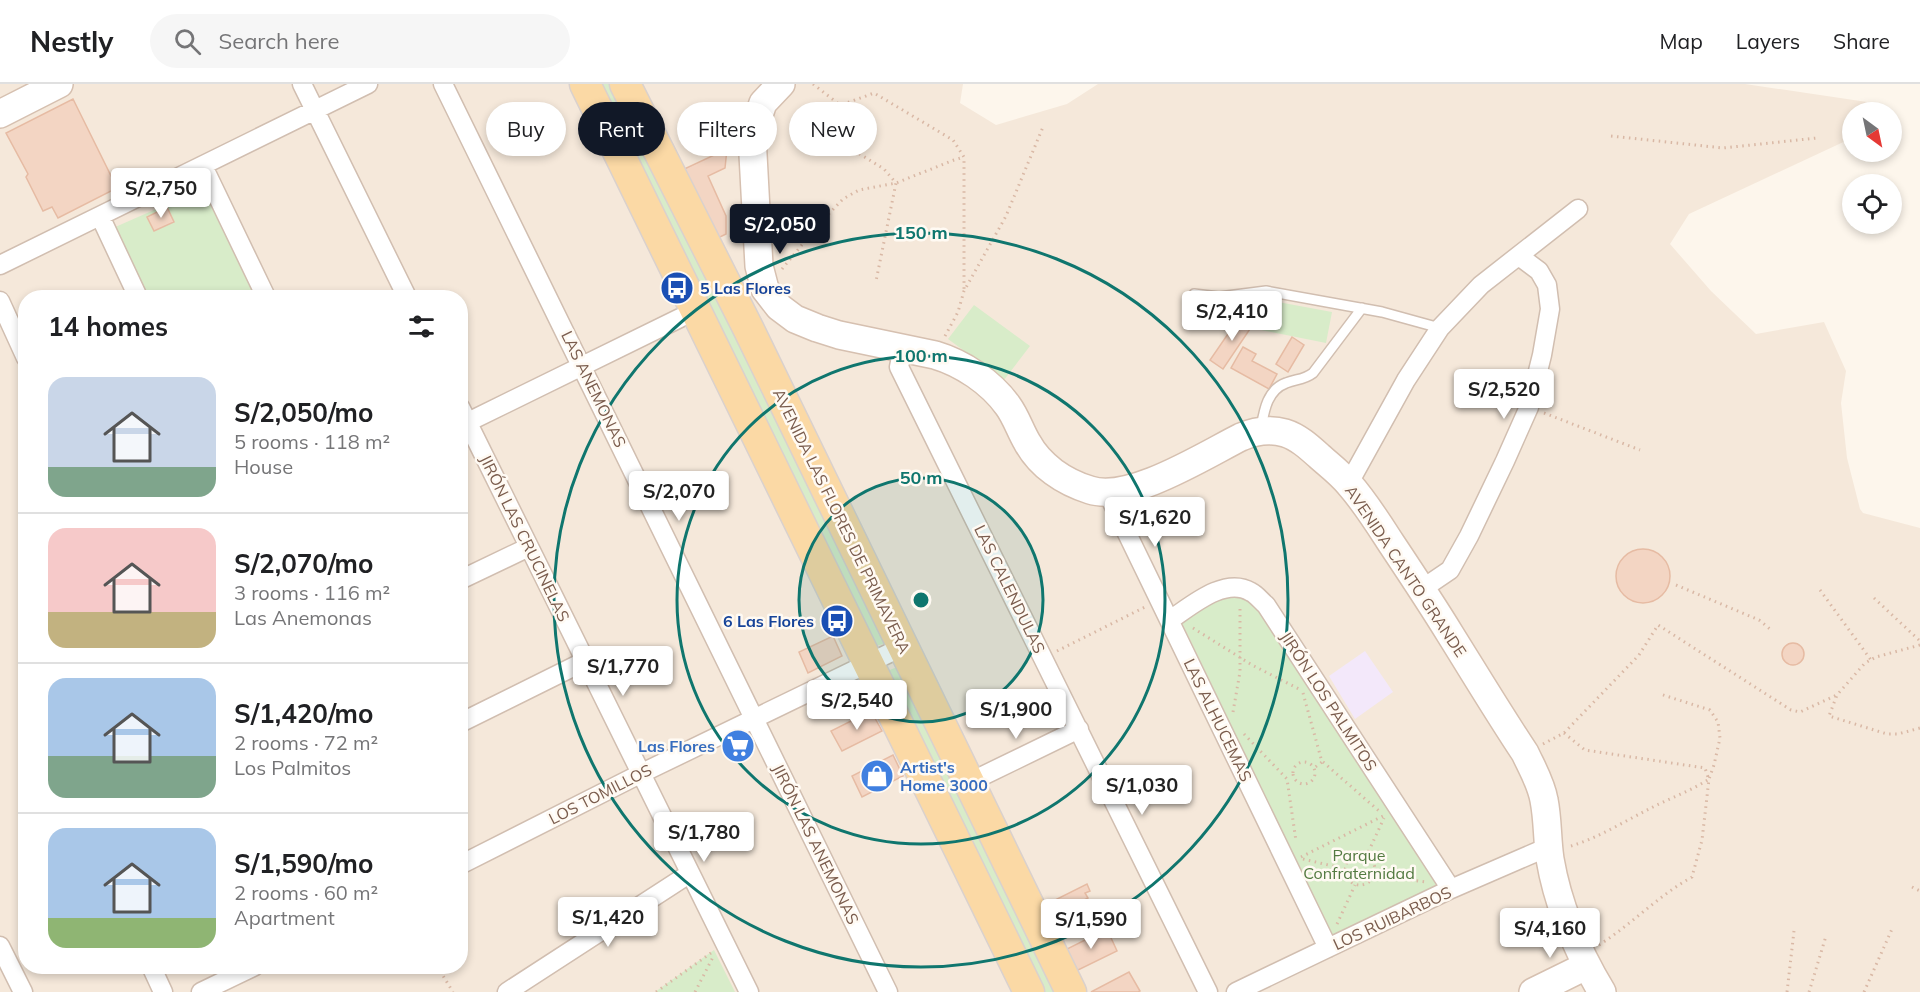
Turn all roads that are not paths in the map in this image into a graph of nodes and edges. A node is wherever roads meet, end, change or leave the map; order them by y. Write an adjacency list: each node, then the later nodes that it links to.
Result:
1 (59, 84): 9 (street)
2 (302, 84): 8 (street)
3 (368, 84): 8 (street)
4 (443, 84): 25 (street, LAS ANEMONAS)
5 (585, 84): 37 (main road)
6 (626, 84): 35 (main road, AVENIDA LAS FLORES DE PRIMAVERA)
7 (781, 84): 24 (street, AVENIDA CANTO GRANDE)
8 (315, 111): 10 (street); 17 (street)
9 (0, 114)
10 (203, 166): 12 (street); 16 (street)
11 (1578, 209): 13 (street)
12 (100, 216): 14 (street); 15 (street)
13 (1519, 256): 22 (street); 33 (street)
14 (0, 265)
15 (135, 290)
16 (263, 290)
17 (404, 290)
18 (1194, 294): 20 (lane)
19 (0, 301): 23 (street)
20 (1362, 308): 22 (lane); 28 (lane)
21 (680, 318): 25 (street)
22 (1440, 328): 29 (street)
23 (18, 340)
24 (903, 347): 30 (street, AVENIDA CANTO GRANDE); 41 (street, LAS CALENDULAS)
25 (582, 365): 26 (street); 38 (street, LAS ANEMONAS)
26 (468, 413)
27 (468, 423): 31 (street, JIRÓN LAS CRUCINELAS)
28 (1261, 431): 29 (street, AVENIDA CANTO GRANDE); 30 (street, AVENIDA CANTO GRANDE)
29 (1348, 483): 33 (street, AVENIDA CANTO GRANDE)
30 (1107, 492): 34 (street, LAS ALHUCEMAS)
31 (530, 548): 32 (street); 36 (street, JIRÓN LAS CRUCINELAS)
32 (468, 576)
33 (1422, 589): 44 (street, AVENIDA CANTO GRANDE)
34 (1177, 621): 47 (street, JIRÓN LOS PALMITOS); 49 (street, LAS ALHUCEMAS)
35 (902, 647): 37 (street, LOS TOMILLOS); 43 (main road, AVENIDA LAS FLORES DE PRIMAVERA)
36 (585, 661): 40 (street); 42 (street, JIRÓN LAS CRUCINELAS)
37 (868, 664): 39 (street, LOS TOMILLOS); 59 (main road)
38 (744, 695): 39 (street, JIRÓN LAS ANEMONAS)
39 (755, 717): 42 (street, LOS TOMILLOS); 58 (street, JIRÓN LAS ANEMONAS)
40 (468, 719)
41 (1079, 729): 43 (street); 61 (street, LAS CALENDULAS)
42 (640, 774): 45 (street, LOS TOMILLOS); 46 (street, JIRÓN LAS CRUCINELAS)
43 (968, 783): 60 (main road, AVENIDA LAS FLORES DE PRIMAVERA)
44 (1548, 847): 47 (street, LOS RUIBARBOS); 50 (street, AVENIDA CANTO GRANDE)
45 (468, 861)
46 (690, 874): 56 (street); 57 (street, JIRÓN LAS CRUCINELAS)
47 (1451, 890): 49 (street, LOS RUIBARBOS)
48 (0, 946): 53 (street)
49 (1328, 948): 62 (street, LOS RUIBARBOS)
50 (1584, 961): 63 (street); 64 (street, AVENIDA CANTO GRANDE)
51 (155, 974): 54 (street)
52 (238, 974): 55 (street)
53 (23, 992)
54 (163, 992)
55 (201, 992)
56 (507, 992)
57 (748, 992)
58 (888, 992)
59 (1029, 992)
60 (1071, 992)
61 (1208, 992)
62 (1236, 992)
63 (1533, 992)
64 (1602, 992)

